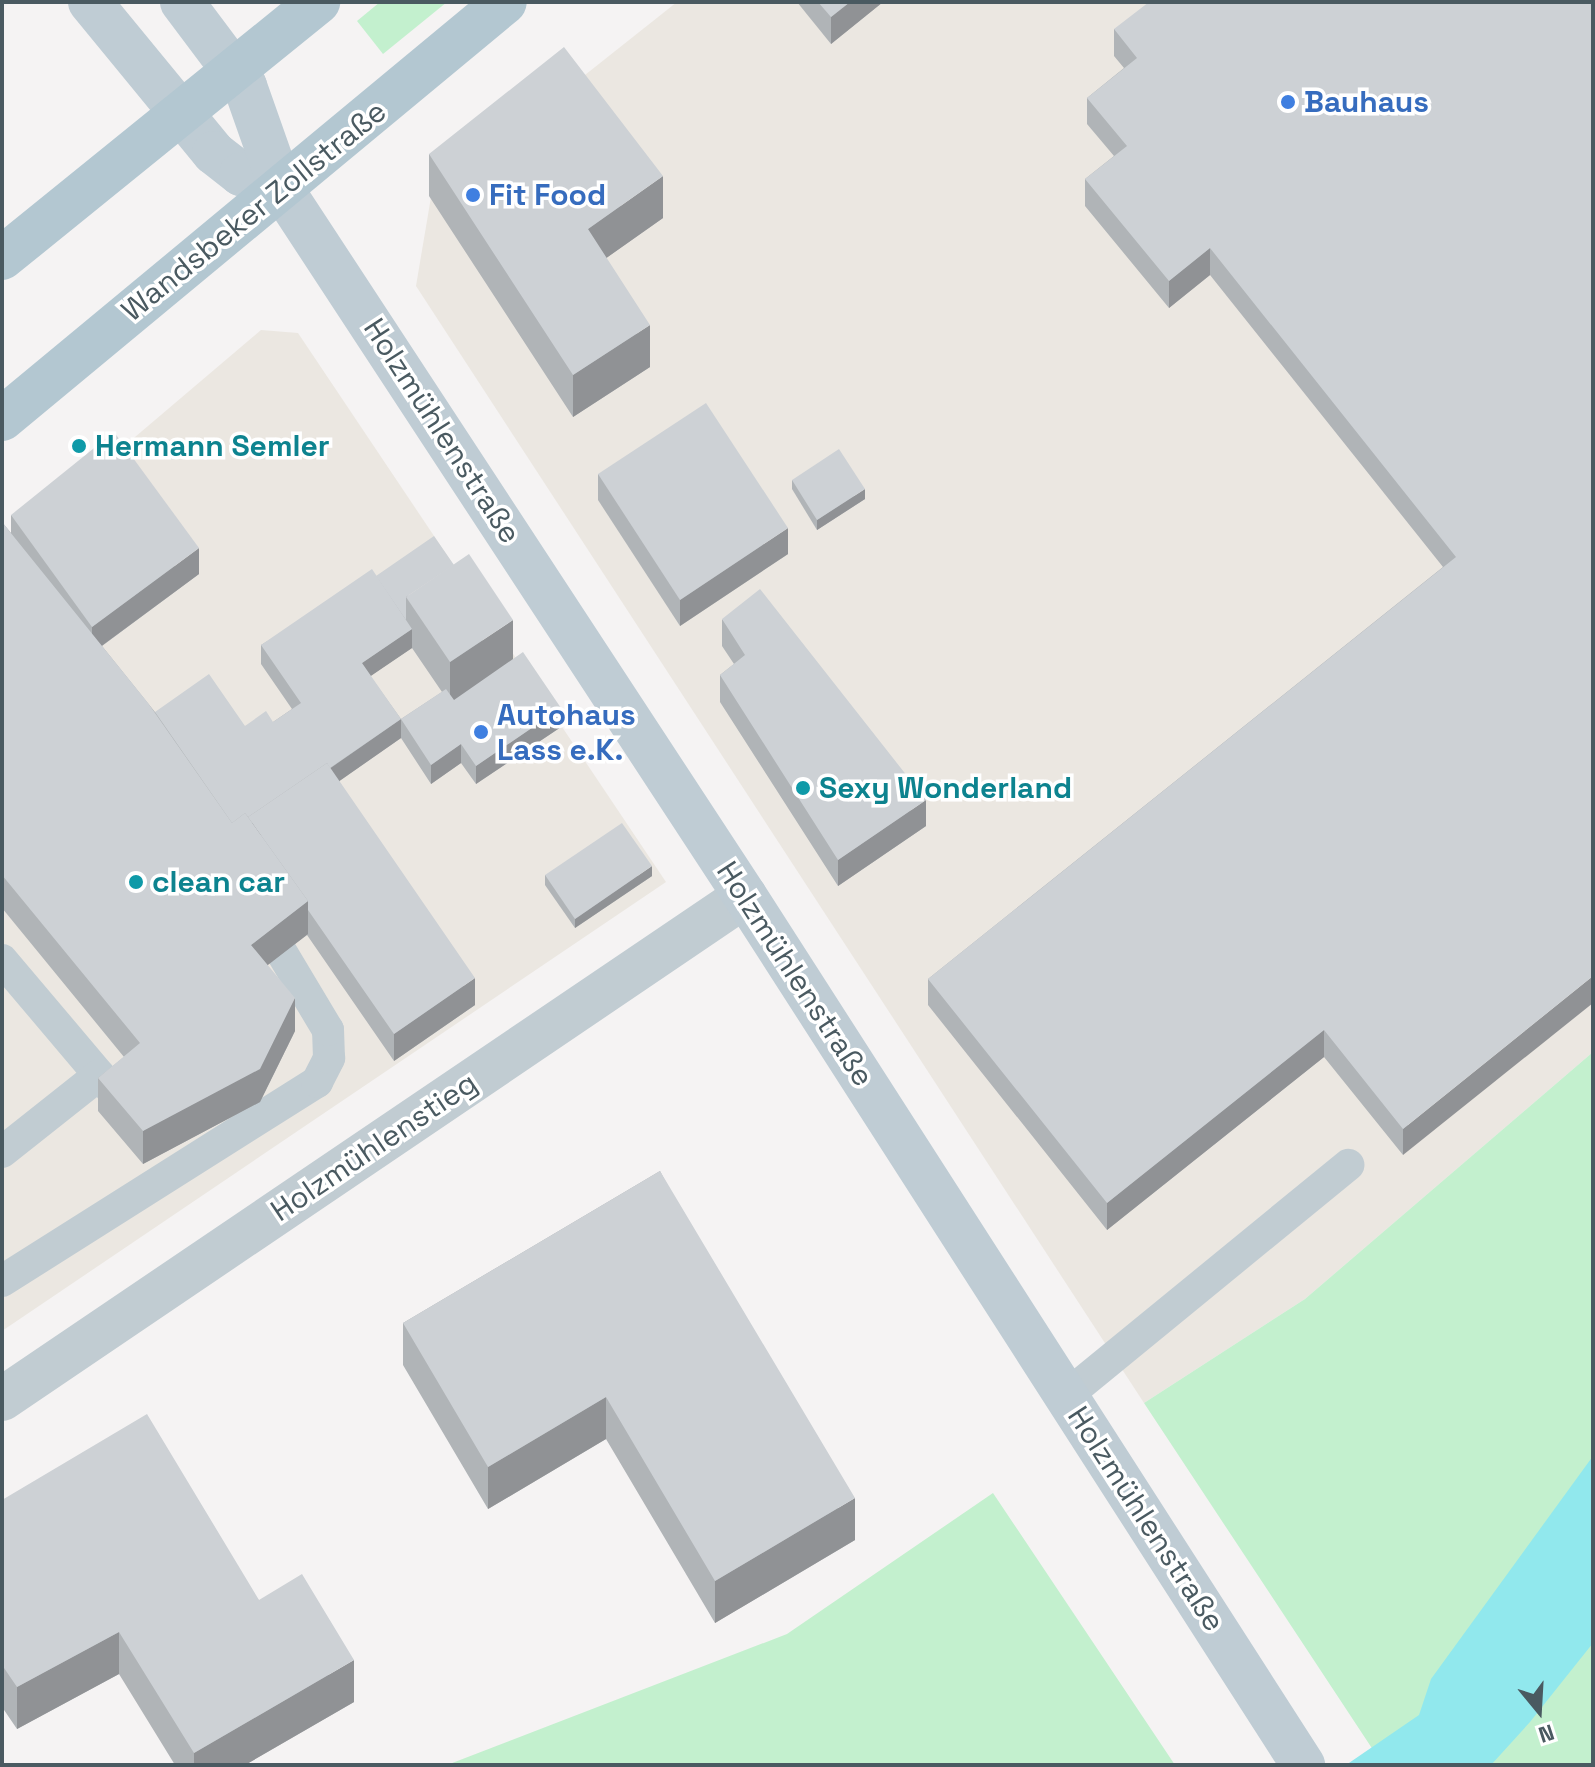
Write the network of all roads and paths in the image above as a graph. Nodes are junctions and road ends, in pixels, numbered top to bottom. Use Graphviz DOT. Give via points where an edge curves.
graph roads {
  1 [pos="90,2"];
  2 [pos="182,2"];
  3 [pos="318,2"];
  4 [pos="505,2"];
  5 [pos="235,68"];
  6 [pos="177,114"];
  7 [pos="281,188"];
  8 [pos="2,258"];
  9 [pos="2,419"];
  10 [pos="745,896"];
  11 [pos="282,953"];
  12 [pos="2,960"];
  13 [pos="2,1152"];
  14 [pos="1348,1165"];
  15 [pos="2,1281"];
  16 [pos="1066,1396"];
  17 [pos="2,1399"];
  18 [pos="1303,1765"];
  1 -- 6 [label="street"];
  2 -- 5 [label="street, Holzmühlenstraße"];
  3 -- 5 [label="main road"];
  4 -- 7 [label="main road, Wandsbeker Zollstraße"];
  5 -- 6 [label="main road"];
  5 -- 7 [label="street, Holzmühlenstraße" via="253,102"];
  6 -- 7 [label="street" via="229,167"];
  6 -- 8 [label="main road"];
  7 -- 9 [label="main road, Wandsbeker Zollstraße"];
  7 -- 10 [label="street, Holzmühlenstraße"];
  10 -- 16 [label="street, Holzmühlenstraße"];
  10 -- 17 [label="street, Holzmühlenstieg"];
  11 -- 15 [label="lane" via="328,1030 329,1058 317,1082"];
  12 -- 13 [label="lane" via="108,1086"];
  14 -- 16 [label="lane"];
  16 -- 18 [label="street, Holzmühlenstraße"];
}
